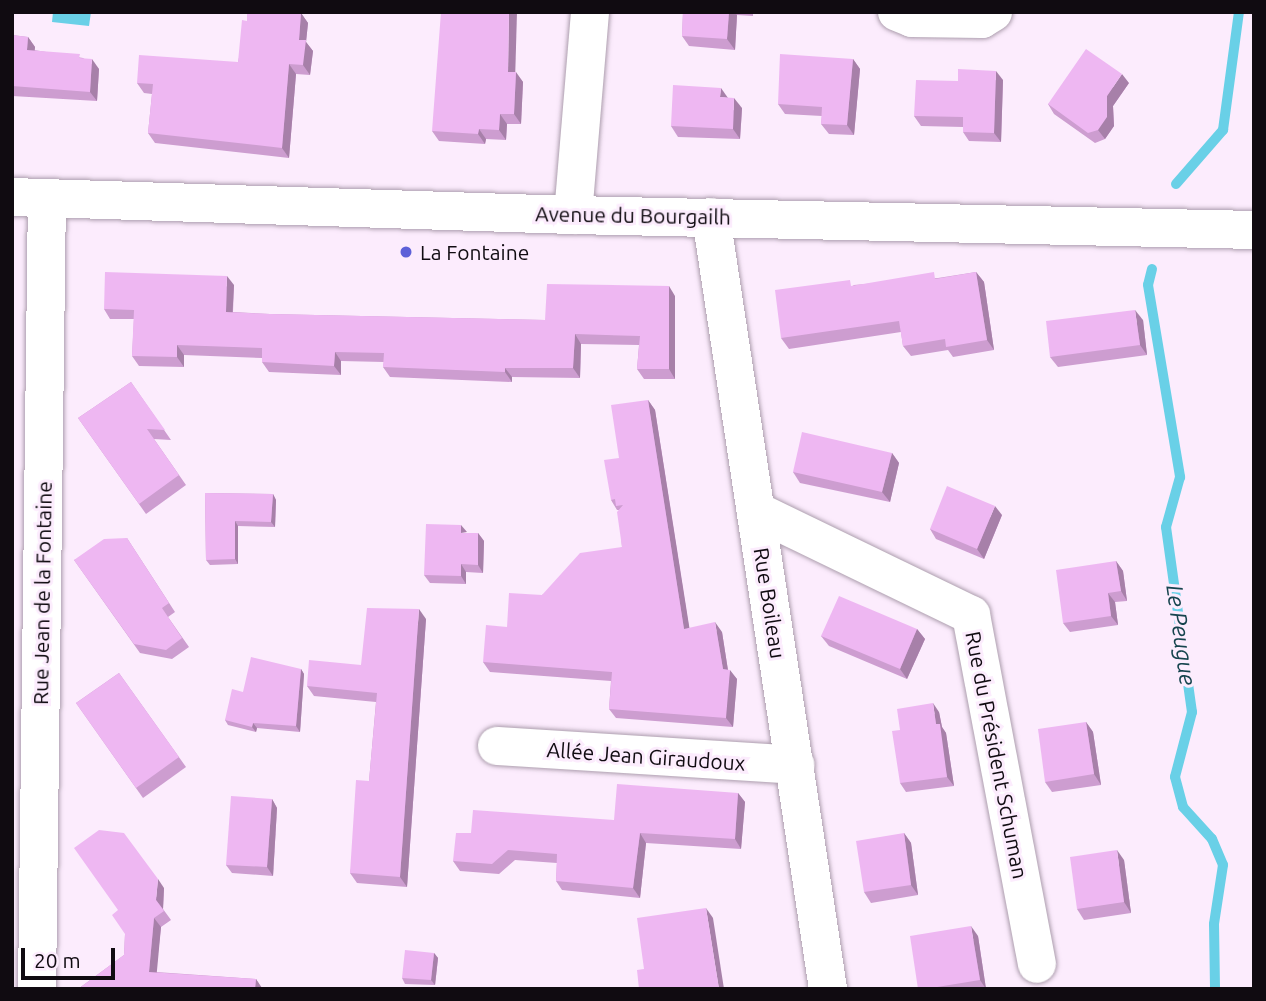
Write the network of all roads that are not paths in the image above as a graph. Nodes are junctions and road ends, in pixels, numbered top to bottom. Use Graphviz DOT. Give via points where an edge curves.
graph roads {
  1 [pos="590,12"];
  2 [pos="897,12"];
  3 [pos="993,12"];
  4 [pos="30,197"];
  5 [pos="573,215"];
  6 [pos="711,217"];
  7 [pos="1254,230"];
  8 [pos="756,511"];
  9 [pos="497,746"];
  10 [pos="795,765"];
  11 [pos="1037,964"];
  12 [pos="37,989"];
  13 [pos="828,989"];
  1 -- 5 [label="street"];
  2 -- 3 [label="street" via="912,18 982,19"];
  4 -- 5 [label="street, Avenue du Bourgailh"];
  4 -- 12 [label="street, Rue Jean de la Fontaine"];
  5 -- 6 [label="street, Avenue du Bourgailh"];
  6 -- 7 [label="street, Avenue du Bourgailh"];
  6 -- 8 [label="street, Rue Boileau"];
  8 -- 10 [label="street, Rue Boileau"];
  8 -- 11 [label="street, Rue du Président Schuman" via="971,615"];
  9 -- 10 [label="street, Allée Jean Giraudoux"];
  10 -- 13 [label="street, Rue Boileau"];
}
